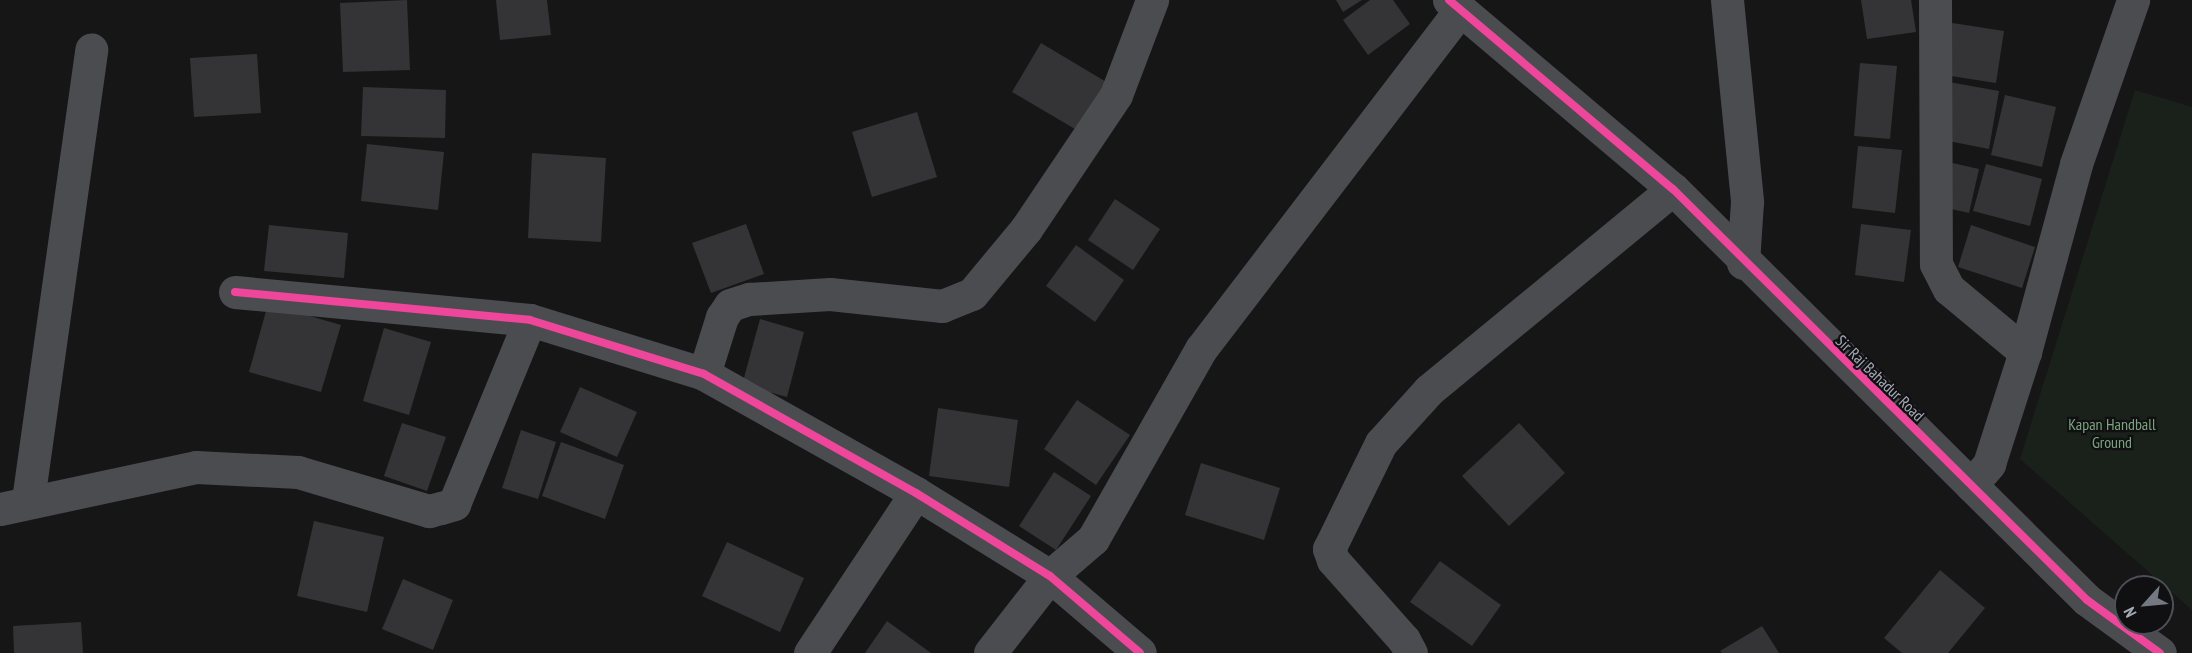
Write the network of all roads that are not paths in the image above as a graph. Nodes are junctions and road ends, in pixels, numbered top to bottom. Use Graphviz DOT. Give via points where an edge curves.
graph roads {
  1 [pos="1152,0"];
  2 [pos="1726,0"];
  3 [pos="1935,0"];
  4 [pos="2133,0"];
  5 [pos="1454,5"];
  6 [pos="91,49"];
  7 [pos="1673,189"];
  8 [pos="1743,263"];
  9 [pos="235,292"];
  10 [pos="530,320"];
  11 [pos="2025,352"];
  12 [pos="704,374"];
  13 [pos="1971,485"];
  14 [pos="916,493"];
  15 [pos="14,505"];
  16 [pos="1050,576"];
  17 [pos="810,653"];
  18 [pos="990,653"];
  19 [pos="1140,653"];
  20 [pos="1410,653"];
  21 [pos="2160,653"];
  1 -- 12 [label="street" via="1116,95 1026,229 972,294 942,306 830,294 749,299 730,306 722,317"];
  2 -- 8 [label="street" via="1747,202"];
  3 -- 11 [label="street" via="1936,264 1949,289"];
  4 -- 11 [label="street" via="2076,164"];
  5 -- 7 [label="street, Sir Raj Bahadur Road"];
  5 -- 16 [label="street" via="1201,349 1093,538"];
  6 -- 15 [label="street"];
  7 -- 8 [label="street, Sir Raj Bahadur Road"];
  7 -- 20 [label="street" via="1429,390 1381,443 1329,549 1333,560 1404,640"];
  8 -- 13 [label="street, Sir Raj Bahadur Road"];
  9 -- 10 [label="street"];
  10 -- 12 [label="street"];
  10 -- 15 [label="street" via="454,504 429,511 298,472 196,467"];
  11 -- 13 [label="street" via="1989,464"];
  12 -- 14 [label="street"];
  13 -- 21 [label="street, Sir Raj Bahadur Road" via="2087,600"];
  14 -- 16 [label="street"];
  14 -- 17 [label="street"];
  16 -- 18 [label="street"];
  16 -- 19 [label="street"];
}
